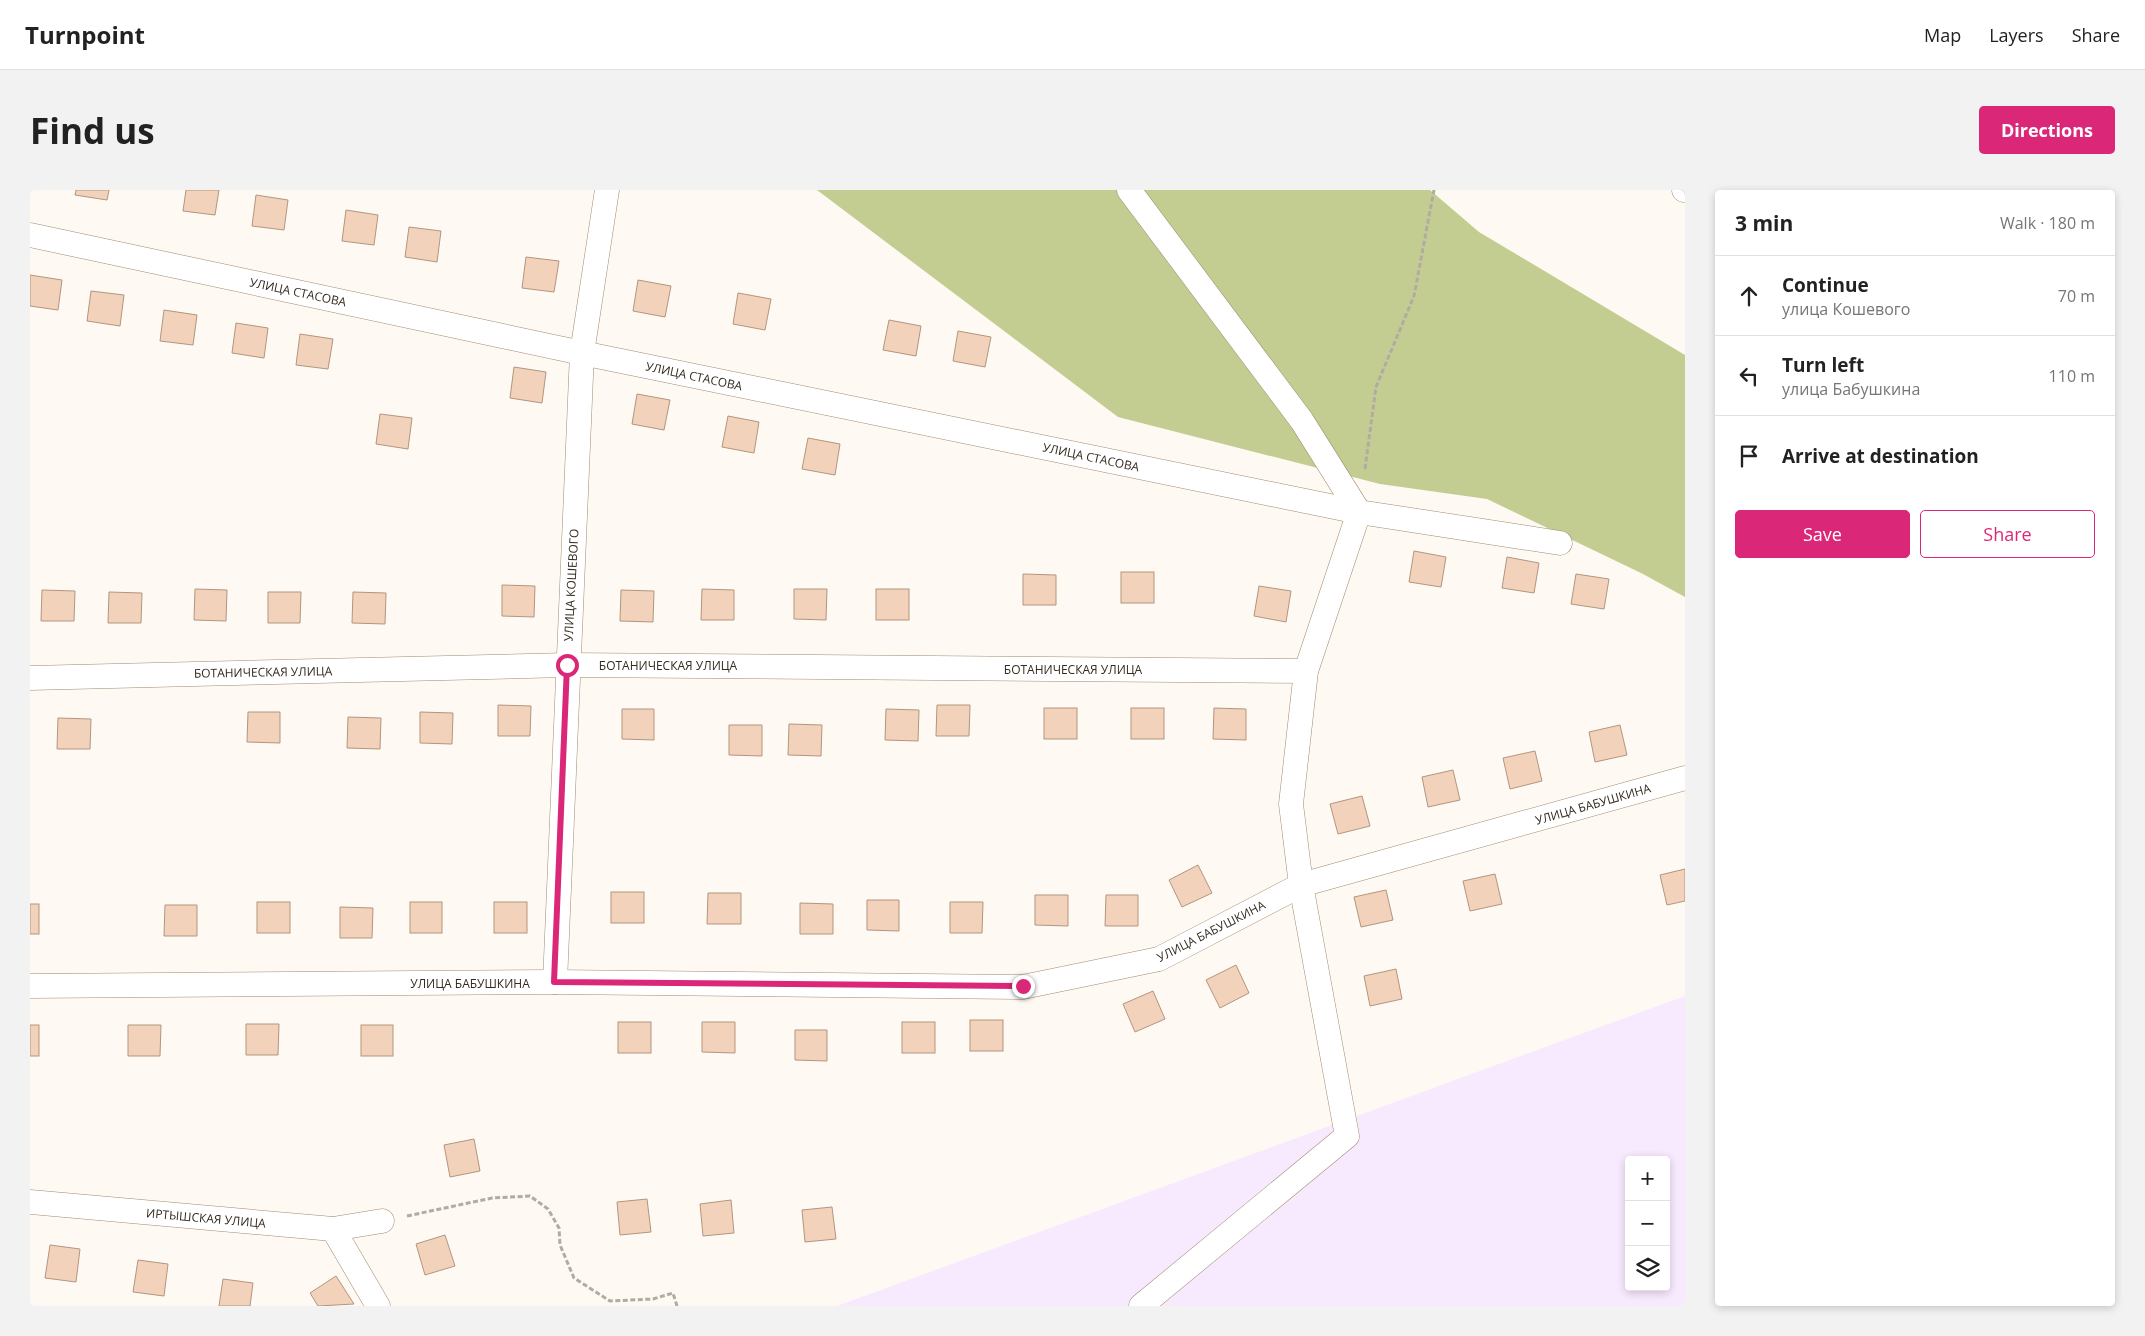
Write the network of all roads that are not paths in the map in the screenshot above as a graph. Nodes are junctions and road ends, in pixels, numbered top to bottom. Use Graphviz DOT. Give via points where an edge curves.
graph roads {
  1 [pos="607,190"];
  2 [pos="1129,190"];
  3 [pos="30,235"];
  4 [pos="582,353"];
  5 [pos="1359,512"];
  6 [pos="1560,543"];
  7 [pos="567,665"];
  8 [pos="1306,671"];
  9 [pos="30,678"];
  10 [pos="1685,778"];
  11 [pos="1301,885"];
  12 [pos="554,982"];
  13 [pos="30,986"];
  14 [pos="30,1202"];
  15 [pos="382,1221"];
  16 [pos="333,1229"];
  17 [pos="378,1306"];
  18 [pos="1141,1306"];
  1 -- 4 [label="street, УЛИЦА КОШЕВОГО"];
  2 -- 5 [label="street" via="1302,421"];
  3 -- 4 [label="street, УЛИЦА СТАСОВА"];
  4 -- 5 [label="street, УЛИЦА СТАСОВА"];
  4 -- 7 [label="street, УЛИЦА КОШЕВОГО"];
  5 -- 6 [label="street, УЛИЦА СТАСОВА"];
  5 -- 8 [label="street"];
  7 -- 8 [label="street, БОТАНИЧЕСКАЯ УЛИЦА"];
  7 -- 9 [label="street, БОТАНИЧЕСКАЯ УЛИЦА"];
  7 -- 12 [label="street, УЛИЦА КОШЕВОГО"];
  8 -- 11 [label="street" via="1291,804"];
  10 -- 11 [label="street, УЛИЦА БАБУШКИНА"];
  11 -- 12 [label="street, УЛИЦА БАБУШКИНА" via="1159,959 1023,986"];
  11 -- 18 [label="street" via="1346,1136"];
  12 -- 13 [label="street, УЛИЦА БАБУШКИНА"];
  14 -- 16 [label="street, ИРТЫШСКАЯ УЛИЦА"];
  15 -- 16 [label="street, ИРТЫШСКАЯ УЛИЦА"];
  16 -- 17 [label="street"];
}
